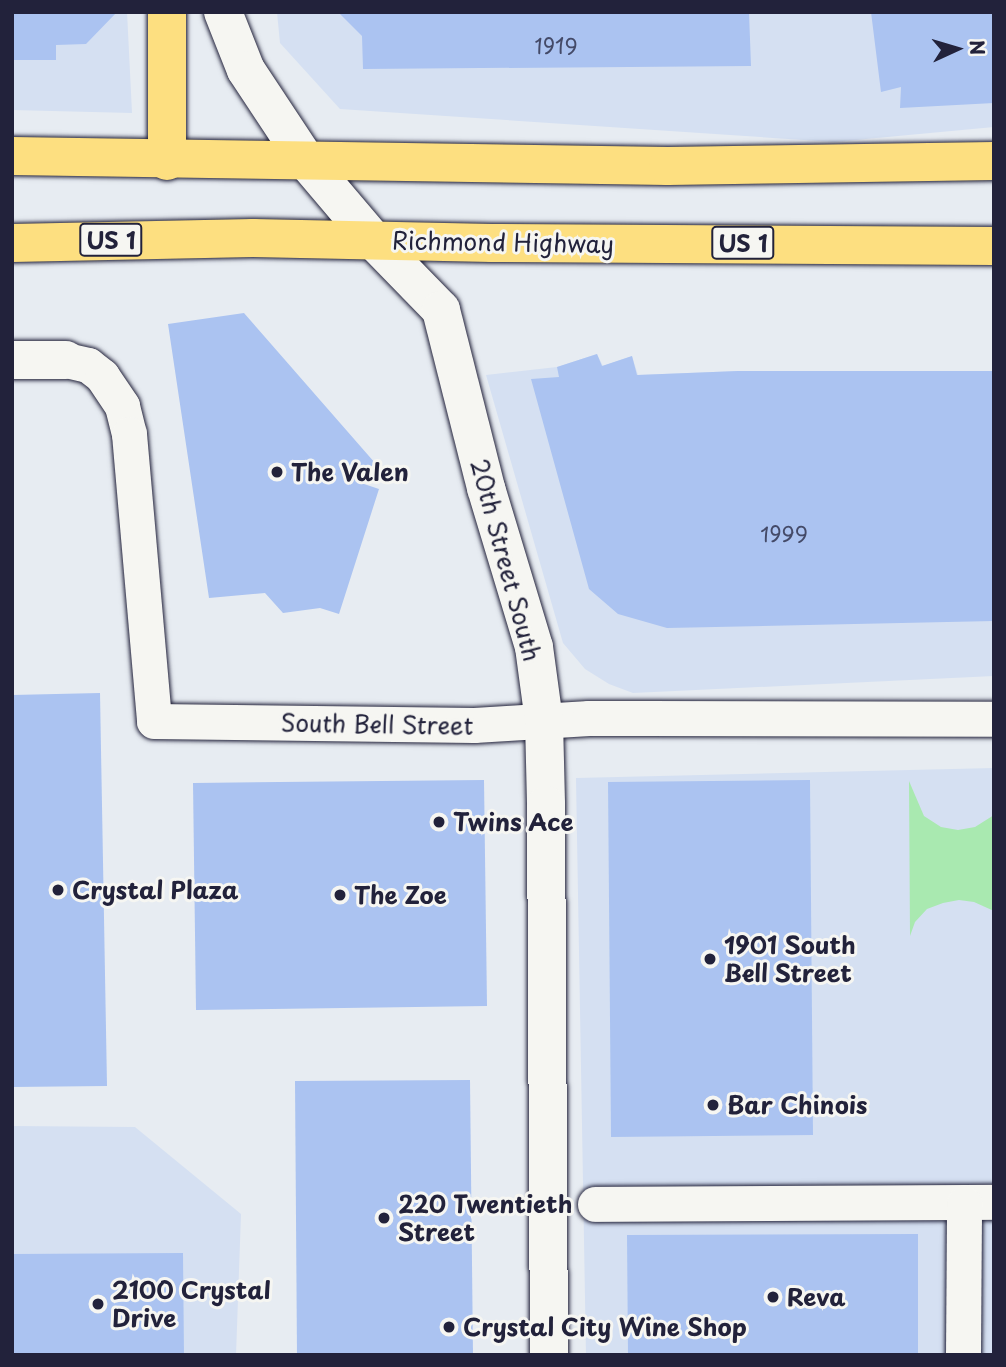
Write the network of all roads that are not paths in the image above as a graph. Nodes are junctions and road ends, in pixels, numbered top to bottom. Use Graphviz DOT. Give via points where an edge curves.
graph roads {
  1 [pos="167,12"];
  2 [pos="223,12"];
  3 [pos="12,156"];
  4 [pos="167,161"];
  5 [pos="994,161"];
  6 [pos="307,162"];
  7 [pos="374,241"];
  8 [pos="12,243"];
  9 [pos="994,246"];
  10 [pos="12,360"];
  11 [pos="66,360"];
  12 [pos="994,719"];
  13 [pos="544,721"];
  14 [pos="979,1202"];
  15 [pos="595,1203"];
  16 [pos="549,1355"];
  17 [pos="963,1355"];
  1 -- 4 [label="highway"];
  2 -- 6 [label="street, 20th Street South" via="246,70"];
  3 -- 4 [label="highway"];
  4 -- 6 [label="highway"];
  5 -- 6 [label="highway" via="668,166"];
  6 -- 7 [label="street, 20th Street South"];
  7 -- 8 [label="highway, Richmond Highway / US 1" via="192,238"];
  7 -- 9 [label="highway, Richmond Highway / US 1"];
  7 -- 13 [label="street, 20th Street South" via="441,310 486,488 534,647"];
  10 -- 11 [label="street"];
  11 -- 13 [label="street, South Bell Street" via="88,365 102,376 121,406 129,433 154,721 474,725"];
  12 -- 13 [label="street, South Bell Street"];
  13 -- 16 [label="street, 20th Street South"];
  14 -- 15 [label="street"];
  14 -- 17 [label="street"];
}
